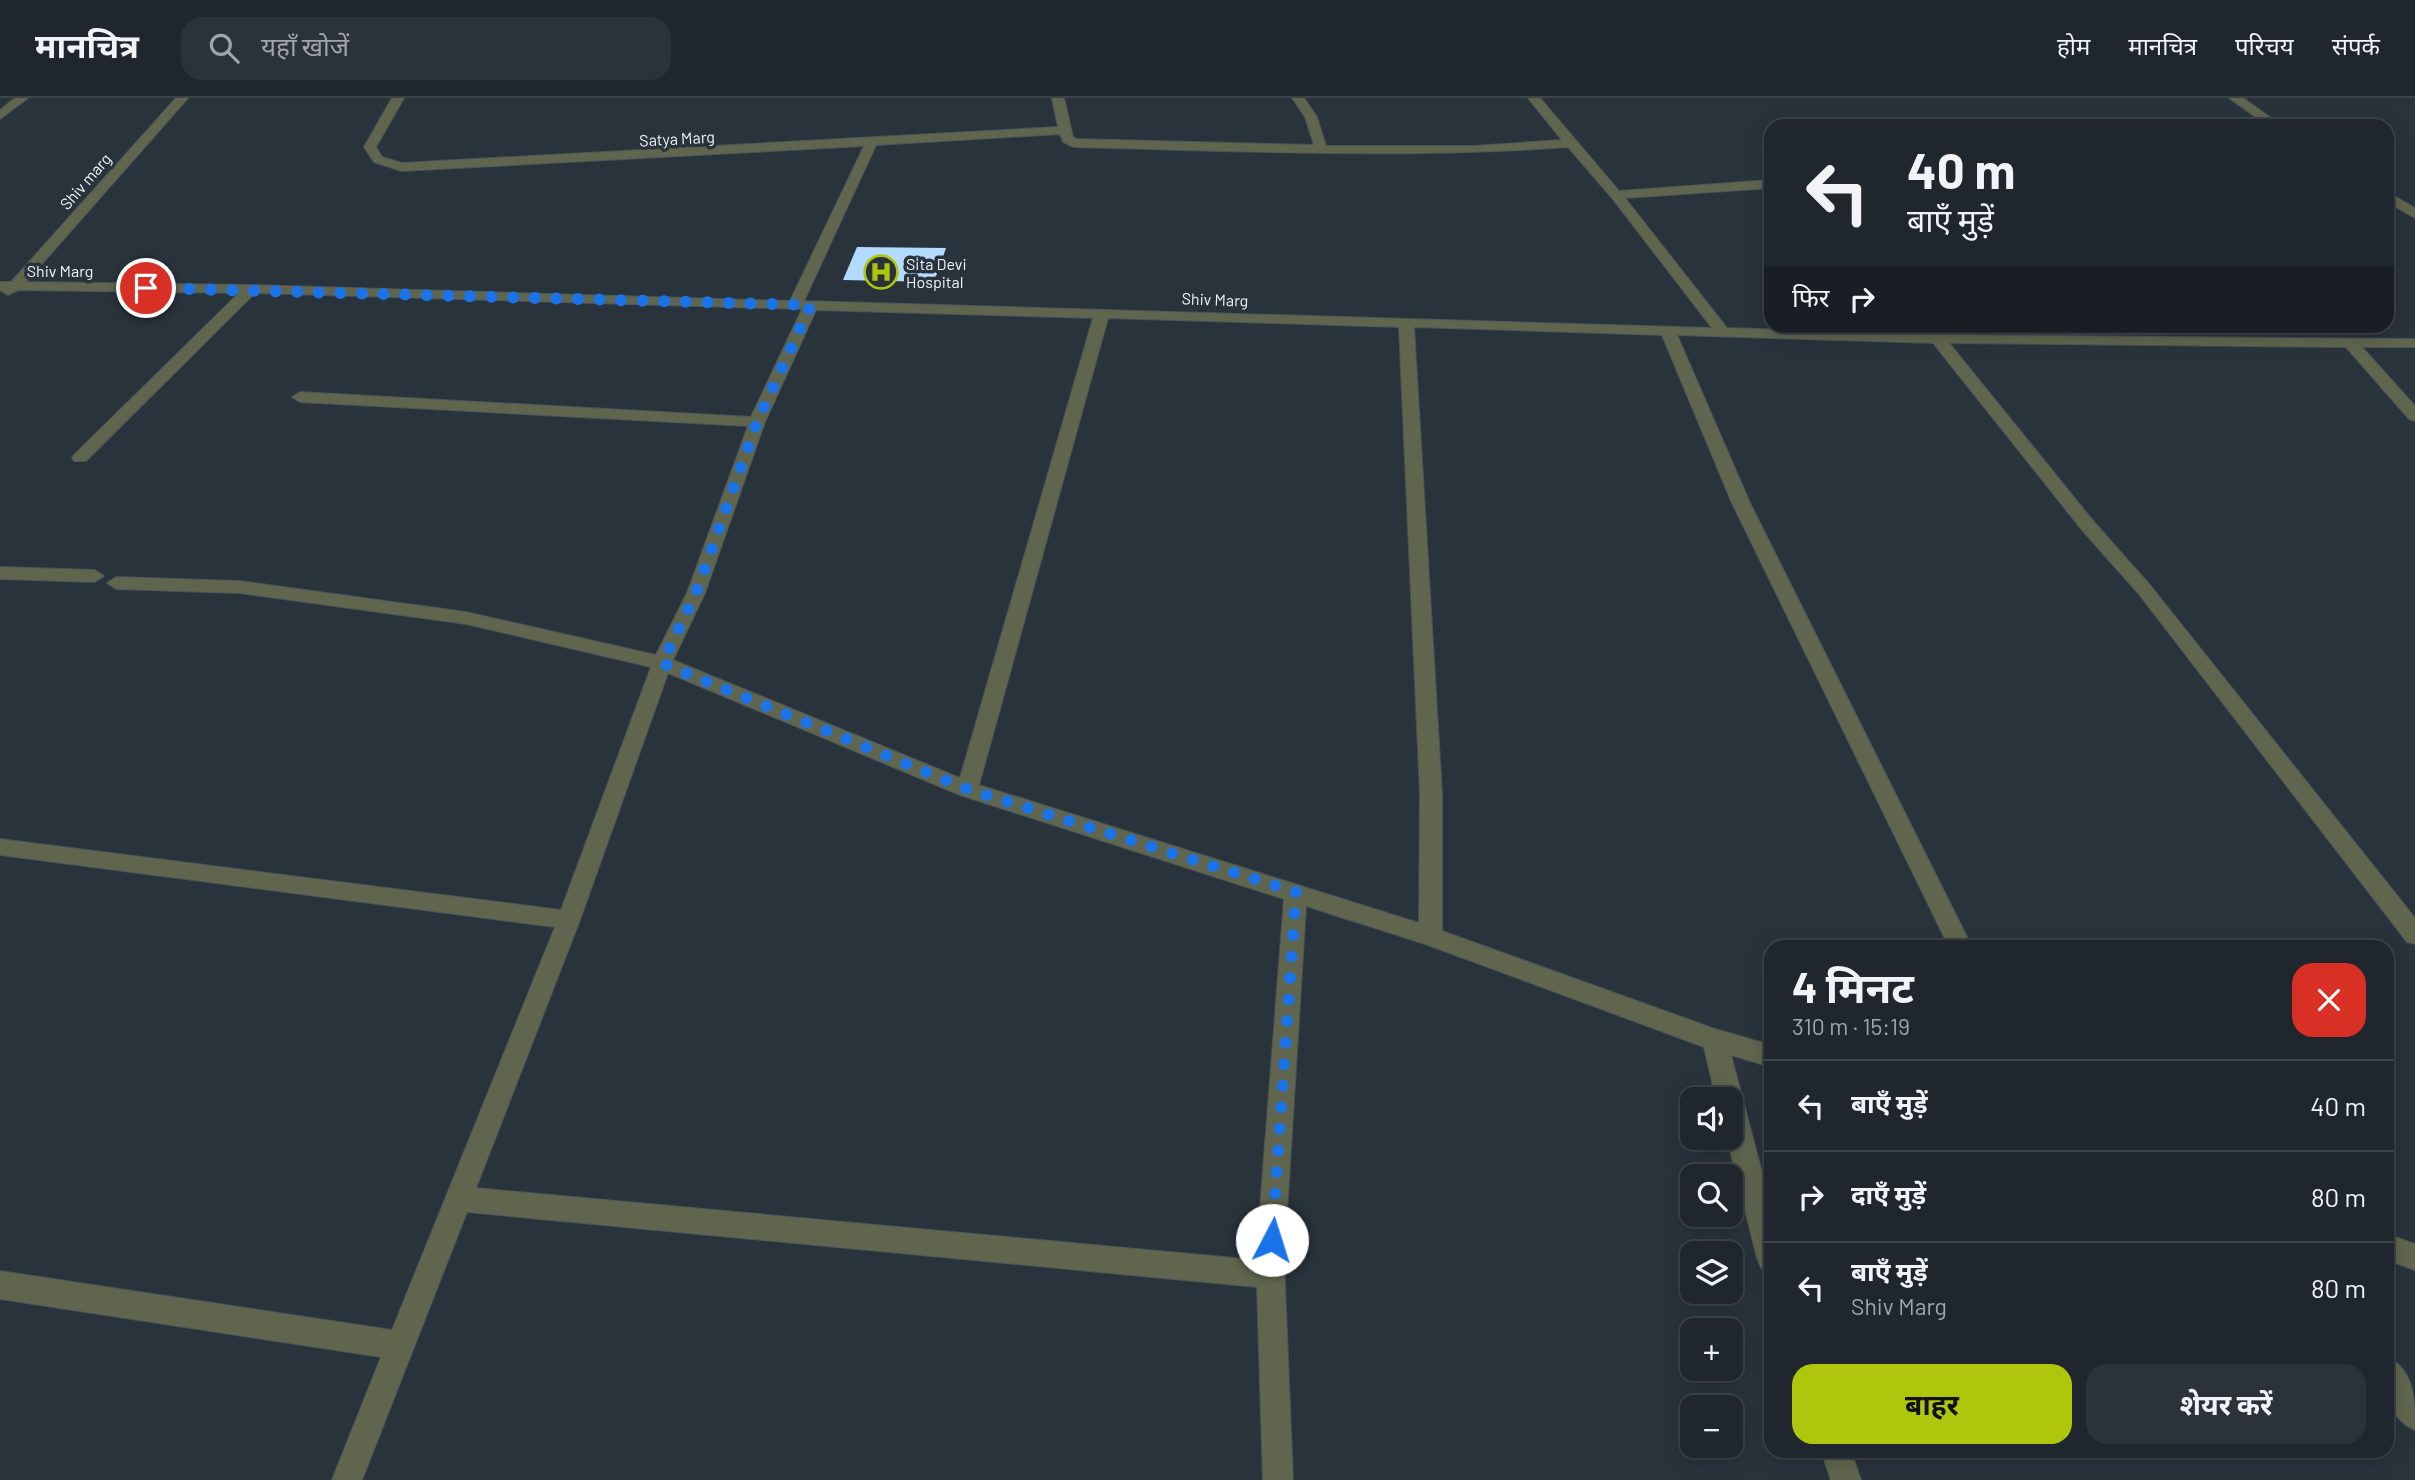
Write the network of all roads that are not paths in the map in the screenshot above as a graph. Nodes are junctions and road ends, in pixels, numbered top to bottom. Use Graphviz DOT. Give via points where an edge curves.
graph roads {
  1 [pos="22,98"];
  2 [pos="181,98"];
  3 [pos="398,98"];
  4 [pos="1058,98"];
  5 [pos="1298,98"];
  6 [pos="1535,98"];
  7 [pos="2235,98"];
  8 [pos="0,116"];
  9 [pos="2266,119"];
  10 [pos="1065,131"];
  11 [pos="872,142"];
  12 [pos="1571,143"];
  13 [pos="1321,150"];
  14 [pos="1764,184"];
  15 [pos="1616,195"];
  16 [pos="2394,200"];
  17 [pos="2415,214"];
  18 [pos="7,287"];
  19 [pos="251,289"];
  20 [pos="0,295"];
  21 [pos="803,305"];
  22 [pos="1102,313"];
  23 [pos="1406,322"];
  24 [pos="1667,330"];
  25 [pos="1723,332"];
  26 [pos="1937,338"];
  27 [pos="2350,342"];
  28 [pos="2415,343"];
  29 [pos="300,397"];
  30 [pos="2415,416"];
  31 [pos="757,422"];
  32 [pos="80,458"];
  33 [pos="0,573"];
  34 [pos="96,576"];
  35 [pos="116,583"];
  36 [pos="662,663"];
  37 [pos="967,789"];
  38 [pos="0,847"];
  39 [pos="1296,892"];
  40 [pos="569,920"];
  41 [pos="2415,934"];
  42 [pos="1430,936"];
  43 [pos="1958,940"];
  44 [pos="1715,1040"];
  45 [pos="1764,1054"];
  46 [pos="1726,1087"];
  47 [pos="1743,1150"];
  48 [pos="458,1199"];
  49 [pos="1764,1231"];
  50 [pos="2394,1250"];
  51 [pos="2415,1257"];
  52 [pos="1270,1275"];
  53 [pos="0,1285"];
  54 [pos="400,1346"];
  55 [pos="2394,1383"];
  56 [pos="2415,1415"];
  57 [pos="1838,1458"];
  58 [pos="347,1480"];
  59 [pos="1278,1480"];
  60 [pos="1846,1480"];
  1 -- 8 [label="street"];
  2 -- 18 [label="street, Shiv marg"];
  3 -- 11 [label="street, Satya Marg" via="370,147 371,155 381,163 402,167"];
  4 -- 10 [label="street"];
  5 -- 13 [label="street" via="1311,117"];
  6 -- 12 [label="street"];
  7 -- 9 [label="street"];
  10 -- 11 [label="street"];
  10 -- 13 [label="street" via="1067,139 1083,144"];
  11 -- 21 [label="street"];
  12 -- 13 [label="street" via="1474,150"];
  12 -- 15 [label="street"];
  14 -- 15 [label="street"];
  15 -- 25 [label="street"];
  16 -- 17 [label="street"];
  18 -- 19 [label="street, Shiv Marg"];
  18 -- 20 [label="street"];
  19 -- 21 [label="street, Shiv Marg"];
  19 -- 32 [label="street"];
  21 -- 22 [label="street, Shiv Marg"];
  21 -- 31 [label="street"];
  22 -- 23 [label="street, Shiv Marg"];
  22 -- 37 [label="street"];
  23 -- 24 [label="street, Shiv Marg"];
  23 -- 42 [label="street" via="1431,794"];
  24 -- 25 [label="street, Shiv Marg"];
  24 -- 43 [label="street" via="1741,503"];
  25 -- 26 [label="street, Shiv Marg"];
  26 -- 27 [label="street, Shiv Marg"];
  26 -- 41 [label="street" via="2144,589"];
  27 -- 28 [label="street, Shiv Marg"];
  27 -- 30 [label="street"];
  29 -- 31 [label="street"];
  31 -- 36 [label="street" via="696,593"];
  33 -- 34 [label="street"];
  35 -- 36 [label="street" via="239,587 466,618"];
  36 -- 37 [label="street"];
  36 -- 40 [label="street"];
  37 -- 39 [label="street"];
  38 -- 40 [label="street"];
  39 -- 42 [label="street"];
  39 -- 52 [label="street"];
  40 -- 48 [label="street"];
  42 -- 44 [label="street"];
  44 -- 45 [label="street"];
  44 -- 46 [label="street"];
  47 -- 49 [label="street"];
  48 -- 52 [label="street"];
  48 -- 54 [label="street"];
  50 -- 51 [label="street"];
  52 -- 59 [label="street"];
  53 -- 54 [label="street"];
  54 -- 58 [label="street"];
  55 -- 56 [label="street"];
  57 -- 60 [label="street"];
}
